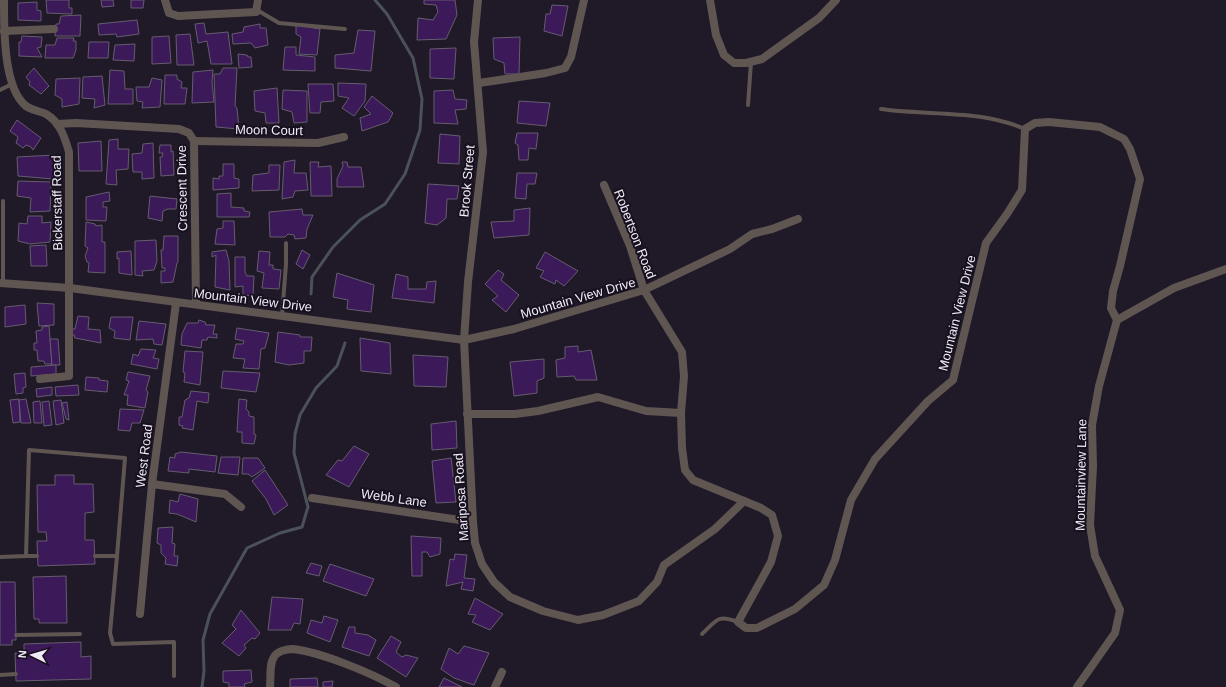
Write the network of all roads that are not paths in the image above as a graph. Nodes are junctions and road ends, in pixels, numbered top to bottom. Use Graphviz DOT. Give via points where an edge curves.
graph roads {
  1 [pos="4,0"];
  2 [pos="165,0"];
  3 [pos="258,0"];
  4 [pos="478,0"];
  5 [pos="584,0"];
  6 [pos="710,0"];
  7 [pos="836,0"];
  8 [pos="257,10"];
  9 [pos="54,29"];
  10 [pos="345,29"];
  11 [pos="4,32"];
  12 [pos="3,40"];
  13 [pos="751,62"];
  14 [pos="479,83"];
  15 [pos="13,84"];
  16 [pos="0,90"];
  17 [pos="748,105"];
  18 [pos="881,109"];
  19 [pos="57,124"];
  20 [pos="1025,130"];
  21 [pos="344,137"];
  22 [pos="194,141"];
  23 [pos="604,186"];
  24 [pos="3,201"];
  25 [pos="798,219"];
  26 [pos="286,243"];
  27 [pos="1226,269"];
  28 [pos="2,283"];
  29 [pos="70,288"];
  30 [pos="644,290"];
  31 [pos="176,303"];
  32 [pos="196,304"];
  33 [pos="282,316"];
  34 [pos="1117,320"];
  35 [pos="464,340"];
  36 [pos="40,379"];
  37 [pos="681,413"];
  38 [pos="467,414"];
  39 [pos="152,484"];
  40 [pos="312,498"];
  41 [pos="744,501"];
  42 [pos="241,507"];
  43 [pos="473,522"];
  44 [pos="26,556"];
  45 [pos="38,556"];
  46 [pos="95,556"];
  47 [pos="117,556"];
  48 [pos="0,557"];
  49 [pos="140,614"];
  50 [pos="738,622"];
  51 [pos="80,634"];
  52 [pos="702,634"];
  53 [pos="16,635"];
  54 [pos="502,672"];
  55 [pos="16,674"];
  56 [pos="0,675"];
  57 [pos="174,676"];
  58 [pos="270,687"];
  59 [pos="396,687"];
  60 [pos="495,687"];
  61 [pos="1077,687"];
  1 -- 11 [label="street, Bickerstaff Road"];
  2 -- 8 [label="street" via="169,13 178,16"];
  3 -- 8 [label="street"];
  4 -- 14 [label="street, Brook Street" via="474,42"];
  5 -- 14 [label="street" via="571,57 565,68"];
  6 -- 13 [label="street" via="716,35 724,55 734,63"];
  7 -- 13 [label="street" via="819,18 762,59"];
  8 -- 10 [label="lane" via="279,23"];
  9 -- 11 [label="street"];
  11 -- 12 [label="street, Bickerstaff Road"];
  12 -- 15 [label="street, Bickerstaff Road"];
  13 -- 17 [label="lane"];
  14 -- 35 [label="street, Brook Street" via="483,152"];
  15 -- 16 [label="lane"];
  15 -- 19 [label="street, Bickerstaff Road" via="15,93 26,106 47,114"];
  18 -- 20 [label="lane" via="989,117"];
  19 -- 22 [label="street, Crescent Drive" via="179,129 189,133"];
  19 -- 29 [label="street, Bickerstaff Road" via="69,152"];
  20 -- 34 [label="street" via="1035,123 1049,122 1100,127 1124,139 1130,149 1140,178 1113,291 1111,308"];
  20 -- 50 [label="street, Mountain View Drive" via="1022,190 986,243 954,380 928,401 874,459 851,500 836,560 824,585 795,609 757,628 746,628"];
  21 -- 22 [label="street, Moon Court" via="318,143"];
  22 -- 32 [label="street, Crescent Drive"];
  23 -- 30 [label="street, Robertson Road" via="630,246"];
  24 -- 28 [label="lane"];
  25 -- 30 [label="street" via="752,234 730,249"];
  26 -- 33 [label="lane"];
  27 -- 34 [label="street" via="1174,288"];
  28 -- 29 [label="street, Mountain View Drive"];
  29 -- 31 [label="street, Mountain View Drive"];
  29 -- 36 [label="street, Bickerstaff Road" via="68,376"];
  30 -- 35 [label="street, Mountain View Drive" via="514,329"];
  30 -- 37 [label="street, Mountain View Drive" via="682,352 684,376"];
  31 -- 32 [label="street, Mountain View Drive"];
  31 -- 39 [label="street, West Road"];
  32 -- 33 [label="street, Mountain View Drive"];
  33 -- 35 [label="street, Mountain View Drive"];
  34 -- 61 [label="street, Mountainview Lane" via="1099,386 1092,425 1094,466 1090,525 1095,556 1120,610 1115,633"];
  35 -- 38 [label="street, Mariposa Road"];
  37 -- 38 [label="street" via="646,411 598,396 538,412"];
  37 -- 41 [label="street, Mountain View Drive" via="685,470 693,480"];
  38 -- 43 [label="street, Mariposa Road"];
  39 -- 42 [label="street" via="225,494"];
  39 -- 49 [label="street, West Road"];
  40 -- 43 [label="street, Webb Lane"];
  41 -- 43 [label="street, Mariposa Road" via="715,529 664,565 658,582 640,601 603,615 578,620 543,611 510,597 494,582 482,564 475,543"];
  41 -- 50 [label="street, Mountain View Drive" via="772,516 778,536 771,562"];
  44 -- 45 [label="lane"];
  44 -- 47 [label="lane" via="29,450 125,458"];
  44 -- 48 [label="lane"];
  46 -- 47 [label="lane"];
  47 -- 57 [label="lane" via="110,633 113,644 174,642"];
  50 -- 52 [label="lane" via="724,617 718,618"];
  51 -- 53 [label="lane"];
  54 -- 60 [label="street"];
  55 -- 56 [label="lane"];
  58 -- 59 [label="street" via="274,657 282,650 292,649 346,665 381,678"];
}
